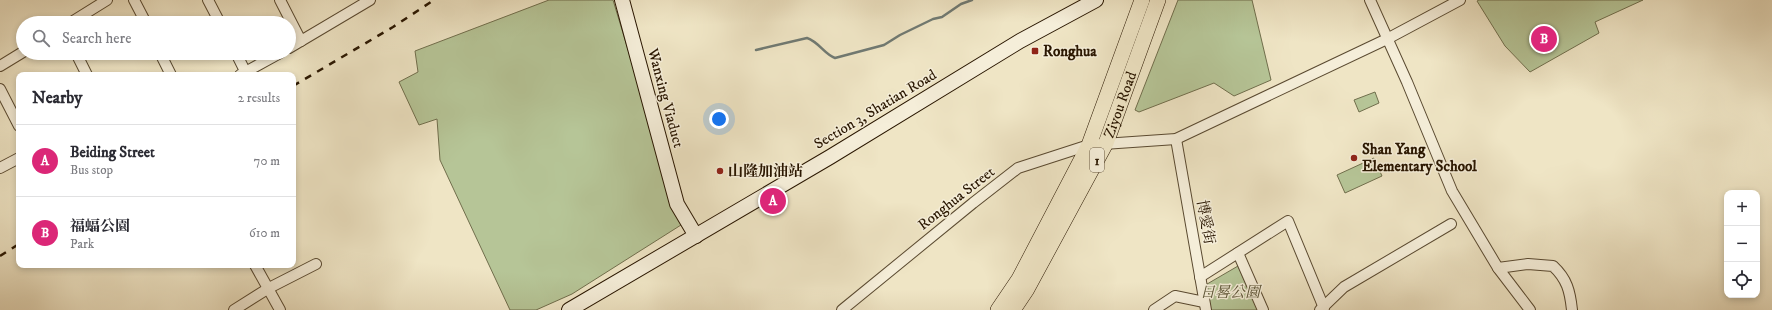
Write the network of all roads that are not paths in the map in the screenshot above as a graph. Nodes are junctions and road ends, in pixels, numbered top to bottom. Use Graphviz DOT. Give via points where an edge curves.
graph roads {
  1 [pos="107,0"];
  2 [pos="134,0"];
  3 [pos="208,0"];
  4 [pos="280,0"];
  5 [pos="622,0"];
  6 [pos="631,0"];
  7 [pos="1096,0"];
  8 [pos="1142,0"];
  9 [pos="1158,0"];
  10 [pos="1370,0"];
  11 [pos="1460,0"];
  12 [pos="365,1"];
  13 [pos="81,16"];
  14 [pos="142,16"];
  15 [pos="216,16"];
  16 [pos="288,16"];
  17 [pos="296,31"];
  18 [pos="1387,39"];
  19 [pos="301,41"];
  20 [pos="296,44"];
  21 [pos="16,56"];
  22 [pos="80,60"];
  23 [pos="164,60"];
  24 [pos="238,60"];
  25 [pos="268,60"];
  26 [pos="0,66"];
  27 [pos="86,72"];
  28 [pos="170,72"];
  29 [pos="242,72"];
  30 [pos="247,72"];
  31 [pos="0,89"];
  32 [pos="16,120"];
  33 [pos="1176,139"];
  34 [pos="1106,143"];
  35 [pos="1089,145"];
  36 [pos="16,160"];
  37 [pos="0,168"];
  38 [pos="680,203"];
  39 [pos="1451,224"];
  40 [pos="696,236"];
  41 [pos="1238,253"];
  42 [pos="316,264"];
  43 [pos="257,268"];
  44 [pos="1498,268"];
  45 [pos="1200,277"];
  46 [pos="269,288"];
  47 [pos="1012,303"];
  48 [pos="1205,306"];
  49 [pos="1322,309"];
  50 [pos="234,310"];
  51 [pos="280,310"];
  52 [pos="569,310"];
  53 [pos="842,310"];
  54 [pos="998,310"];
  55 [pos="1154,310"];
  56 [pos="1263,310"];
  57 [pos="1530,310"];
  58 [pos="1572,310"];
  1 -- 13 [label="street"];
  2 -- 14 [label="street"];
  3 -- 15 [label="street"];
  4 -- 16 [label="street"];
  5 -- 38 [label="street, Wanxing Viaduct"];
  6 -- 38 [label="street, Wanxing Viaduct"];
  7 -- 40 [label="street, Section 3, Shatian Road" via="1020,41"];
  8 -- 35 [label="main road, Ziyou Road / 1"];
  9 -- 34 [label="main road, Ziyou Road / 1"];
  10 -- 18 [label="street"];
  11 -- 18 [label="street"];
  12 -- 19 [label="street"];
  17 -- 19 [label="street"];
  18 -- 33 [label="street"];
  18 -- 44 [label="street" via="1452,190"];
  19 -- 20 [label="street"];
  21 -- 26 [label="street"];
  22 -- 27 [label="street"];
  23 -- 28 [label="street"];
  24 -- 29 [label="street"];
  25 -- 30 [label="street"];
  31 -- 32 [label="street"];
  33 -- 34 [label="street, Ronghua Street"];
  33 -- 45 [label="street, 博愛街"];
  34 -- 35 [label="street, Ronghua Street"];
  34 -- 47 [label="main road, Ziyou Road / 1" via="1028,289"];
  35 -- 47 [label="main road, Ziyou Road / 1" via="1019,279"];
  35 -- 53 [label="street, Ronghua Street" via="1018,168"];
  36 -- 37 [label="street"];
  38 -- 40 [label="street"];
  39 -- 49 [label="street" via="1344,287"];
  40 -- 52 [label="street, Section 3, Shatian Road"];
  41 -- 45 [label="street"];
  41 -- 49 [label="street" via="1288,220"];
  41 -- 56 [label="street"];
  42 -- 46 [label="street"];
  43 -- 46 [label="street"];
  44 -- 57 [label="street"];
  44 -- 58 [label="street" via="1528,264 1553,266 1566,280"];
  45 -- 48 [label="street, 博愛街"];
  46 -- 50 [label="street"];
  46 -- 51 [label="street"];
  47 -- 54 [label="main road, Ziyou Road / 1"];
  48 -- 55 [label="street" via="1175,296"];
}
